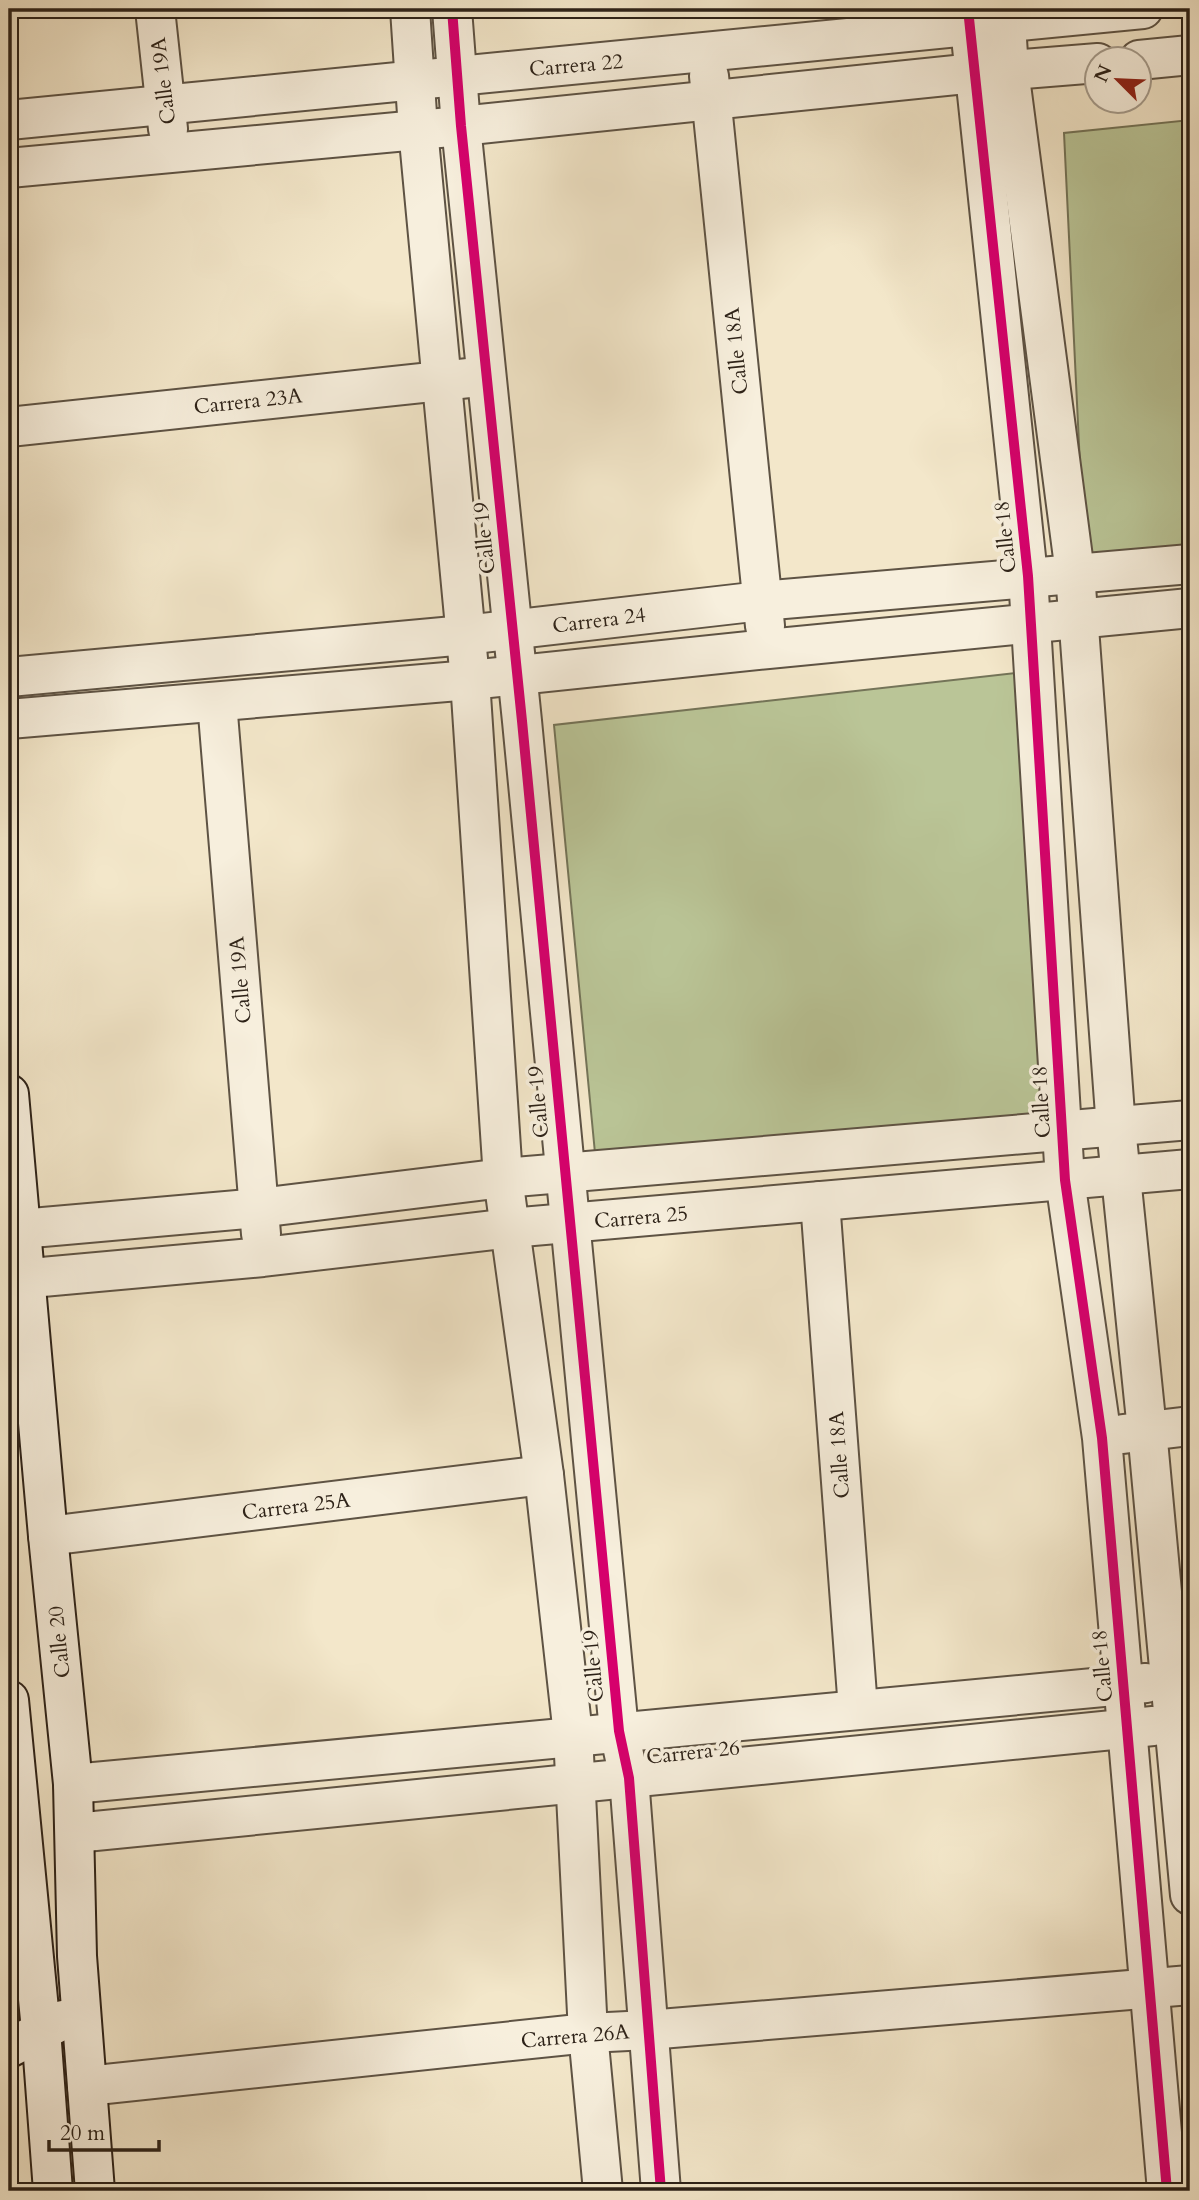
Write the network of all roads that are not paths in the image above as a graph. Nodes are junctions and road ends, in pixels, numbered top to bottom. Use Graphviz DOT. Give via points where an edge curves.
graph roads {
  1 [pos="155,9"];
  2 [pos="410,9"];
  3 [pos="452,9"];
  4 [pos="1143,9"];
  5 [pos="987,16"];
  6 [pos="707,53"];
  7 [pos="1190,55"];
  8 [pos="1154,59"];
  9 [pos="1084,64"];
  10 [pos="992,71"];
  11 [pos="458,75"];
  12 [pos="416,79"];
  13 [pos="711,100"];
  14 [pos="164,106"];
  15 [pos="9,120"];
  16 [pos="461,126"];
  17 [pos="418,129"];
  18 [pos="172,152"];
  19 [pos="9,168"];
  20 [pos="487,377"];
  21 [pos="443,379"];
  22 [pos="9,427"];
  23 [pos="1190,564"];
  24 [pos="1076,573"];
  25 [pos="1028,576"];
  26 [pos="761,601"];
  27 [pos="1190,608"];
  28 [pos="1077,618"];
  29 [pos="1031,623"];
  30 [pos="513,631"];
  31 [pos="465,635"];
  32 [pos="768,649"];
  33 [pos="518,675"];
  34 [pos="9,677"];
  35 [pos="470,680"];
  36 [pos="217,702"];
  37 [pos="9,719"];
  38 [pos="9,1094"];
  39 [pos="1190,1120"];
  40 [pos="1116,1128"];
  41 [pos="1063,1133"];
  42 [pos="1190,1169"];
  43 [pos="564,1174"];
  44 [pos="1121,1175"];
  45 [pos="503,1178"];
  46 [pos="1065,1180"];
  47 [pos="820,1201"];
  48 [pos="259,1208"];
  49 [pos="571,1223"];
  50 [pos="510,1228"];
  51 [pos="15,1229"];
  52 [pos="262,1257"];
  53 [pos="17,1279"];
  54 [pos="1190,1426"];
  55 [pos="1147,1430"];
  56 [pos="1102,1438"];
  57 [pos="544,1475"];
  58 [pos="48,1536"];
  59 [pos="1180,1679"];
  60 [pos="1123,1685"];
  61 [pos="9,1700"];
  62 [pos="858,1709"];
  63 [pos="1182,1723"];
  64 [pos="1126,1729"];
  65 [pos="619,1731"];
  66 [pos="573,1735"];
  67 [pos="629,1778"];
  68 [pos="73,1784"];
  69 [pos="576,1784"];
  70 [pos="75,1833"];
  71 [pos="1190,1895"];
  72 [pos="77,1956"];
  73 [pos="22,1982"];
  74 [pos="1190,1985"];
  75 [pos="1149,1989"];
  76 [pos="81,2011"];
  77 [pos="41,2029"];
  78 [pos="648,2030"];
  79 [pos="587,2033"];
  80 [pos="9,2048"];
  81 [pos="87,2086"];
  82 [pos="53,2191"];
  83 [pos="95,2191"];
  84 [pos="603,2191"];
  85 [pos="661,2191"];
  86 [pos="1167,2191"];
  1 -- 14 [label="street, Calle 19A"];
  2 -- 12 [label="street, Calle 19"];
  3 -- 11 [label="street, Calle 19"];
  4 -- 5 [label="street, Carrera 22"];
  5 -- 6 [label="street, Carrera 22"];
  5 -- 10 [label="street, Calle 18"];
  6 -- 11 [label="street, Carrera 22"];
  6 -- 13 [label="street, Calle 18A"];
  7 -- 8 [label="street"];
  9 -- 10 [label="street"];
  10 -- 13 [label="street"];
  10 -- 24 [label="street, Calle 18"];
  10 -- 25 [label="street, Calle 18"];
  11 -- 12 [label="street, Carrera 22"];
  11 -- 16 [label="street, Calle 19"];
  12 -- 14 [label="street, Carrera 22"];
  12 -- 17 [label="street, Calle 19"];
  13 -- 16 [label="street"];
  13 -- 26 [label="street, Calle 18A"];
  14 -- 15 [label="street, Carrera 22"];
  14 -- 18 [label="street, Calle 19A"];
  16 -- 17 [label="street"];
  16 -- 20 [label="street, Calle 19"];
  17 -- 18 [label="street"];
  17 -- 21 [label="street, Calle 19"];
  18 -- 19 [label="street"];
  20 -- 21 [label="street, Carrera 23A"];
  20 -- 30 [label="street, Calle 19"];
  21 -- 22 [label="street, Carrera 23A"];
  21 -- 31 [label="street, Calle 19"];
  23 -- 24 [label="street, Carrera 24"];
  24 -- 25 [label="street, Carrera 24"];
  24 -- 28 [label="street, Calle 18"];
  25 -- 26 [label="street, Carrera 24"];
  25 -- 29 [label="street, Calle 18"];
  26 -- 30 [label="street, Carrera 24"];
  26 -- 32 [label="street, Calle 18A"];
  27 -- 28 [label="street"];
  28 -- 29 [label="street"];
  28 -- 40 [label="street, Calle 18"];
  29 -- 32 [label="street"];
  29 -- 41 [label="street, Calle 18"];
  30 -- 31 [label="street, Carrera 24"];
  30 -- 33 [label="street, Calle 19"];
  31 -- 34 [label="street, Carrera 24"];
  31 -- 35 [label="street, Calle 19"];
  32 -- 33 [label="street"];
  33 -- 35 [label="street"];
  33 -- 43 [label="street, Calle 19"];
  35 -- 36 [label="street"];
  35 -- 45 [label="street, Calle 19"];
  36 -- 37 [label="street"];
  36 -- 48 [label="street, Calle 19A"];
  38 -- 51 [label="street, Calle 20"];
  39 -- 40 [label="street"];
  40 -- 41 [label="street"];
  40 -- 44 [label="street, Calle 18"];
  41 -- 43 [label="street"];
  41 -- 46 [label="street, Calle 18"];
  42 -- 44 [label="street, Carrera 25"];
  43 -- 45 [label="street"];
  43 -- 49 [label="street, Calle 19"];
  44 -- 46 [label="street, Carrera 25"];
  44 -- 55 [label="street, Calle 18"];
  45 -- 48 [label="street"];
  45 -- 50 [label="street, Calle 19"];
  46 -- 47 [label="street, Carrera 25"];
  46 -- 56 [label="street, Calle 18"];
  47 -- 49 [label="street, Carrera 25"];
  47 -- 62 [label="street, Calle 18A"];
  48 -- 51 [label="street"];
  48 -- 52 [label="street, Calle 19A"];
  49 -- 50 [label="street, Carrera 25"];
  49 -- 65 [label="street, Calle 19"];
  50 -- 52 [label="street, Carrera 25"];
  50 -- 57 [label="street, Calle 19"];
  51 -- 53 [label="street, Calle 20"];
  52 -- 53 [label="street, Carrera 25"];
  53 -- 58 [label="street, Calle 20"];
  54 -- 55 [label="street"];
  55 -- 56 [label="street"];
  55 -- 59 [label="street, Calle 18"];
  56 -- 60 [label="street, Calle 18"];
  57 -- 58 [label="street, Carrera 25A"];
  57 -- 66 [label="street, Calle 19"];
  58 -- 68 [label="street, Calle 20"];
  59 -- 60 [label="street, Carrera 26"];
  59 -- 63 [label="street, Calle 18"];
  60 -- 62 [label="street, Carrera 26"];
  60 -- 64 [label="street, Calle 18"];
  61 -- 73 [label="street"];
  62 -- 65 [label="street, Carrera 26"];
  63 -- 64 [label="street, Carrera 26"];
  63 -- 71 [label="street, Calle 18"];
  64 -- 67 [label="street, Carrera 26"];
  64 -- 75 [label="street, Calle 18"];
  65 -- 66 [label="street, Carrera 26"];
  65 -- 67 [label="street, Calle 19"];
  66 -- 68 [label="street, Carrera 26"];
  66 -- 69 [label="street, Calle 19"];
  67 -- 69 [label="street, Carrera 26"];
  67 -- 78 [label="street, Calle 19"];
  68 -- 70 [label="street, Calle 20"];
  69 -- 70 [label="street, Carrera 26"];
  69 -- 79 [label="street, Calle 19"];
  70 -- 72 [label="street, Calle 20"];
  72 -- 73 [label="street"];
  72 -- 76 [label="street, Calle 20"];
  73 -- 77 [label="street"];
  74 -- 75 [label="street, Carrera 26A"];
  75 -- 78 [label="street, Carrera 26A"];
  75 -- 86 [label="street, Calle 18"];
  76 -- 77 [label="street"];
  76 -- 81 [label="street, Calle 20"];
  77 -- 80 [label="street"];
  77 -- 82 [label="street"];
  78 -- 79 [label="street, Carrera 26A"];
  78 -- 85 [label="street, Calle 19"];
  79 -- 81 [label="street, Carrera 26A"];
  79 -- 84 [label="street, Calle 19"];
  81 -- 83 [label="street, Calle 20"];
}
